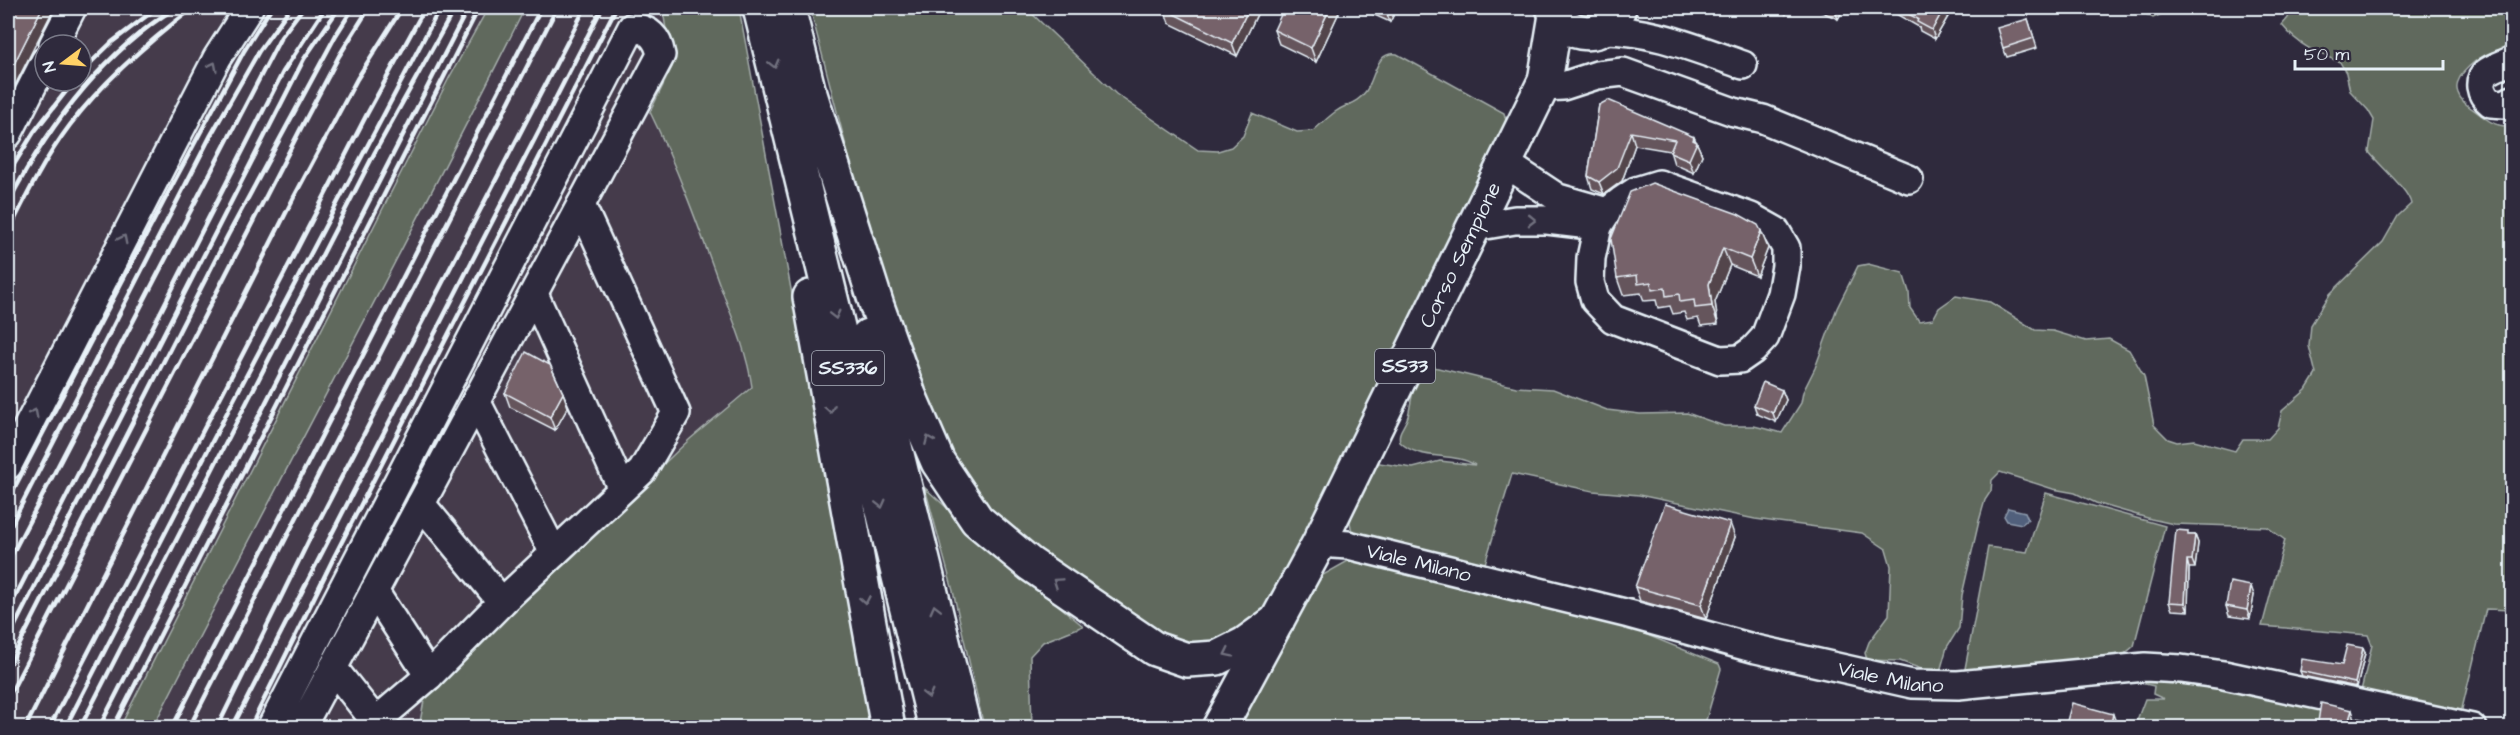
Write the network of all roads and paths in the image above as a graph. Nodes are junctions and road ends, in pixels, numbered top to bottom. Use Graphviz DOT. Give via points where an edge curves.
graph roads {
  1 [pos="72,8"];
  2 [pos="249,8"];
  3 [pos="760,8"];
  4 [pos="788,8"];
  5 [pos="1633,8"];
  6 [pos="1555,11"];
  7 [pos="1609,19"];
  8 [pos="59,33"];
  9 [pos="1664,39"];
  10 [pos="2512,60"];
  11 [pos="1743,65"];
  12 [pos="1544,84"];
  13 [pos="33,85"];
  14 [pos="796,98"];
  15 [pos="2512,100"];
  16 [pos="8,134"];
  17 [pos="1505,163"];
  18 [pos="1909,179"];
  19 [pos="581,205"];
  20 [pos="1602,219"];
  21 [pos="1474,227"];
  22 [pos="534,294"];
  23 [pos="476,402"];
  24 [pos="8,465"];
  25 [pos="622,489"];
  26 [pos="421,504"];
  27 [pos="1319,543"];
  28 [pos="554,553"];
  29 [pos="374,591"];
  30 [pos="502,602"];
  31 [pos="1277,621"];
  32 [pos="333,668"];
  33 [pos="429,676"];
  34 [pos="372,724"];
  35 [pos="271,728"];
  36 [pos="301,728"];
  37 [pos="888,728"];
  38 [pos="936,728"];
  39 [pos="964,728"];
  40 [pos="1219,728"];
  41 [pos="2472,728"];
  1 -- 8 [label="street"];
  24 -- 2 [label="street, one-way" via="217,58"];
  3 -- 14 [label="main road, SS336, one-way"];
  4 -- 14 [label="main road, SS336"];
  5 -- 9 [label="street"];
  6 -- 7 [label="main road, SS33" via="1562,23 1579,33"];
  6 -- 12 [label="main road, Corso Sempione / SS33"];
  7 -- 9 [label="street" via="1625,31"];
  7 -- 12 [label="main road, Corso Sempione / SS33" via="1561,62"];
  9 -- 11 [label="street"];
  10 -- 15 [label="street" via="2487,71 2481,85 2491,104"];
  12 -- 17 [label="main road, Corso Sempione / SS33"];
  12 -- 18 [label="street" via="1563,86 1623,72 1762,119"];
  13 -- 16 [label="street"];
  31 -- 14 [label="main road, one-way" via="1217,658 1187,660 1155,649 1030,564 977,520 938,462 909,395"];
  14 -- 37 [label="main road, one-way" via="805,271"];
  14 -- 38 [label="main road, SS336, one-way"];
  39 -- 14 [label="main road, SS336, one-way"];
  17 -- 20 [label="street" via="1558,198"];
  17 -- 21 [label="main road, Corso Sempione / SS33"];
  19 -- 22 [label="street"];
  19 -- 25 [label="street" via="676,413 642,471"];
  19 -- 35 [label="street" via="661,55 659,42 645,28 632,27"];
  20 -- 20 [label="street" via="1636,191 1659,184 1751,217 1776,231 1786,249 1786,266 1781,294 1765,337 1740,359 1720,360 1613,319 1595,300 1590,282 1591,258"];
  21 -- 20 [label="street, one-way" via="1515,220"];
  21 -- 27 [label="main road, Corso Sempione / SS33"];
  22 -- 23 [label="street"];
  22 -- 25 [label="street"];
  23 -- 26 [label="street"];
  23 -- 28 [label="street"];
  25 -- 28 [label="street"];
  26 -- 29 [label="street"];
  26 -- 30 [label="street"];
  27 -- 31 [label="main road, Corso Sempione / SS33"];
  27 -- 41 [label="street, Viale Milano" via="1359,548 1756,649 1912,684 1958,685 2145,667 2181,669"];
  28 -- 30 [label="street"];
  29 -- 32 [label="street"];
  29 -- 33 [label="street"];
  30 -- 33 [label="street"];
  31 -- 40 [label="main road, SS33"];
  32 -- 34 [label="street"];
  32 -- 36 [label="street"];
  33 -- 34 [label="street"];
}
